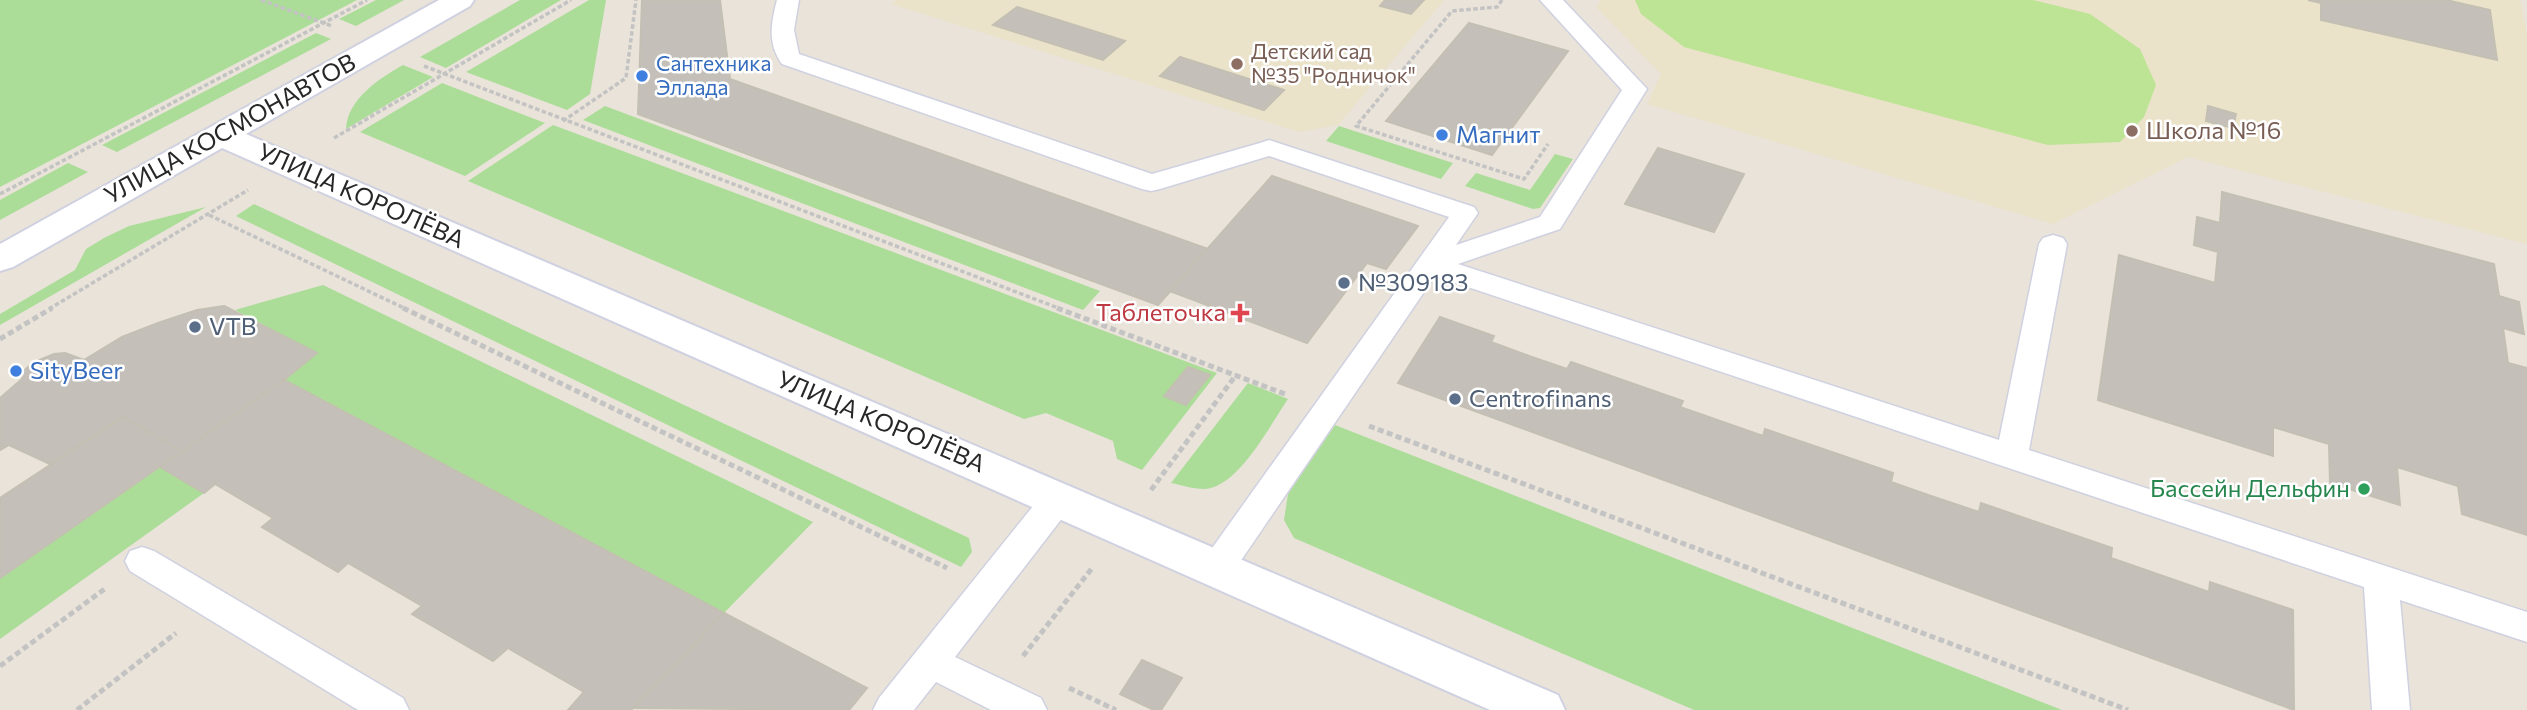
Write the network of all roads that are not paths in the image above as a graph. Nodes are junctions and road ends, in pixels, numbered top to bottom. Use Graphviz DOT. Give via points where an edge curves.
graph roads {
  1 [pos="460,0"];
  2 [pos="788,0"];
  3 [pos="1551,0"];
  4 [pos="220,135"];
  5 [pos="2053,244"];
  6 [pos="0,259"];
  7 [pos="1429,264"];
  8 [pos="2012,457"];
  9 [pos="1058,499"];
  10 [pos="142,561"];
  11 [pos="1217,568"];
  12 [pos="2381,579"];
  13 [pos="2527,627"];
  14 [pos="930,662"];
  15 [pos="390,710"];
  16 [pos="892,710"];
  17 [pos="1028,710"];
  18 [pos="1541,710"];
  19 [pos="2391,710"];
  1 -- 4 [label="main road, УЛИЦА КОСМОНАВТОВ"];
  2 -- 7 [label="lane" via="781,47 790,59 1151,183 1269,148 1465,214"];
  3 -- 7 [label="lane" via="1635,89 1550,223"];
  4 -- 6 [label="main road, УЛИЦА КОСМОНАВТОВ"];
  4 -- 9 [label="main road, УЛИЦА КОРОЛЁВА"];
  5 -- 8 [label="lane"];
  7 -- 8 [label="lane"];
  7 -- 11 [label="lane"];
  8 -- 12 [label="lane"];
  9 -- 11 [label="main road, УЛИЦА КОРОЛЁВА"];
  9 -- 14 [label="lane"];
  10 -- 15 [label="lane"];
  11 -- 18 [label="main road, УЛИЦА КОРОЛЁВА"];
  12 -- 13 [label="lane"];
  12 -- 19 [label="lane"];
  14 -- 16 [label="lane"];
  14 -- 17 [label="lane"];
}
